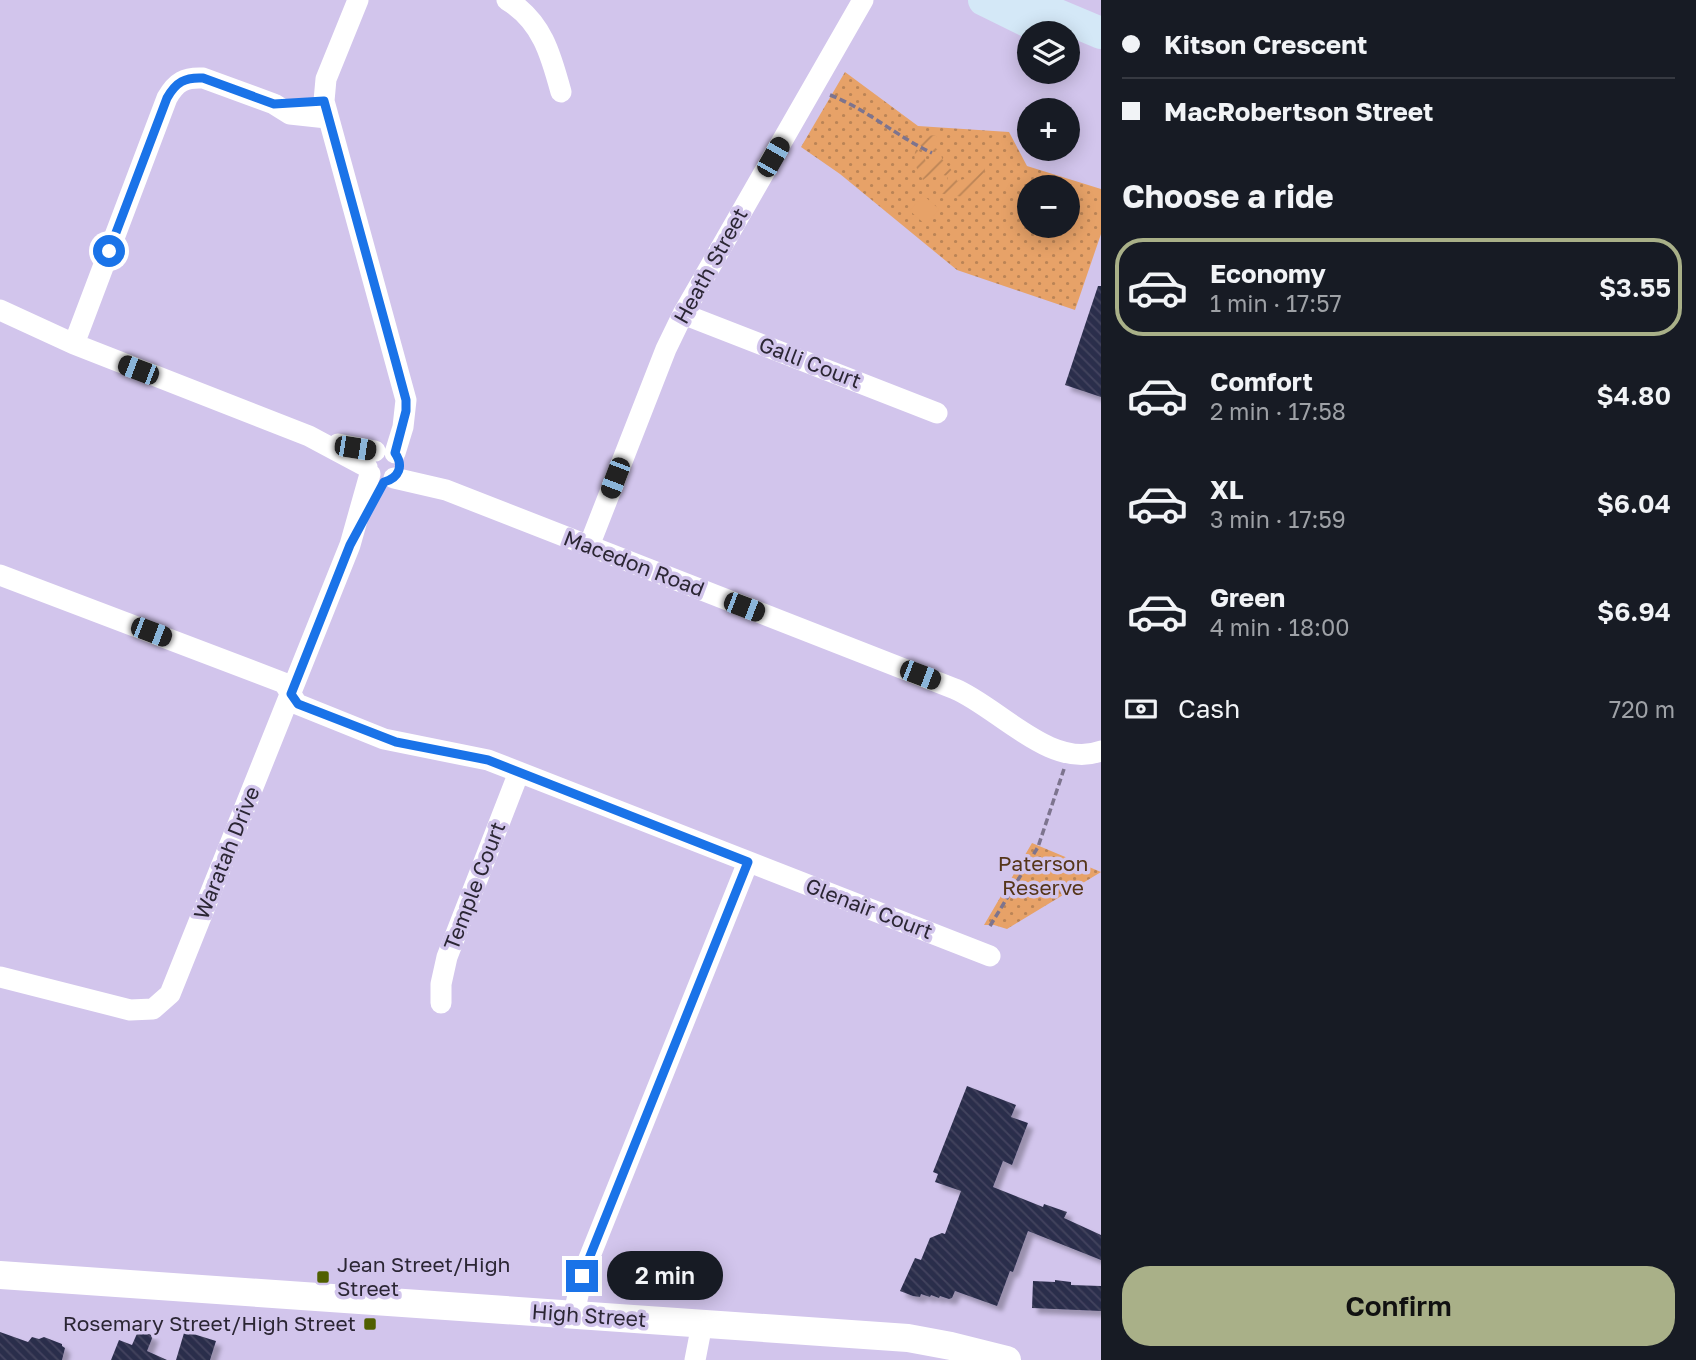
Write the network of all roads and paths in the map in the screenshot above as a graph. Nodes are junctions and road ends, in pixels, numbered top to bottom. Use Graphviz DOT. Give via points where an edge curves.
graph roads {
  1 [pos="358,0"];
  2 [pos="507,0"];
  3 [pos="863,0"];
  4 [pos="984,0"];
  5 [pos="1022,0"];
  6 [pos="1028,21"];
  7 [pos="1101,33"];
  8 [pos="1080,43"];
  9 [pos="1101,51"];
  10 [pos="561,92"];
  11 [pos="828,94"];
  12 [pos="326,110"];
  13 [pos="932,153"];
  14 [pos="0,310"];
  15 [pos="683,314"];
  16 [pos="74,344"];
  17 [pos="937,413"];
  18 [pos="383,465"];
  19 [pos="589,546"];
  20 [pos="0,575"];
  21 [pos="291,694"];
  22 [pos="1101,751"];
  23 [pos="1069,753"];
  24 [pos="519,772"];
  25 [pos="748,862"];
  26 [pos="990,926"];
  27 [pos="990,956"];
  28 [pos="0,977"];
  29 [pos="441,1003"];
  30 [pos="0,1275"];
  31 [pos="574,1314"];
  32 [pos="702,1324"];
  33 [pos="695,1360"];
  34 [pos="1007,1360"];
  1 -- 12 [label="street, Waratah Drive" via="326,79"];
  2 -- 10 [label="street" via="527,14 544,37"];
  3 -- 15 [label="street, Heath Street"];
  4 -- 6 [label="main road"];
  5 -- 7 [label="main road"];
  8 -- 9 [label="main road"];
  11 -- 13 [label="path" via="854,104"];
  12 -- 16 [label="street" via="274,104 203,78 186,79 172,89"];
  12 -- 18 [label="street, Waratah Drive" via="403,388 406,411"];
  14 -- 16 [label="street, Macedon Road"];
  15 -- 17 [label="street, Galli Court"];
  15 -- 19 [label="street, Heath Street"];
  16 -- 18 [label="street, Macedon Road"];
  18 -- 19 [label="street, Macedon Road"];
  18 -- 21 [label="street, Waratah Drive"];
  19 -- 23 [label="street, Macedon Road" via="943,684 979,700 1034,739"];
  20 -- 21 [label="street, Glenair Court" via="284,683"];
  21 -- 24 [label="street, Glenair Court" via="298,704 384,739 477,756"];
  21 -- 28 [label="street, Waratah Drive" via="166,999 153,1009 130,1010"];
  22 -- 23 [label="street"];
  23 -- 26 [label="path" via="1038,847"];
  24 -- 25 [label="street, Glenair Court"];
  24 -- 29 [label="street, Temple Court" via="447,957"];
  25 -- 27 [label="street, Glenair Court"];
  25 -- 31 [label="street" via="582,1276"];
  30 -- 31 [label="main road, High Street"];
  31 -- 32 [label="main road, High Street"];
  32 -- 33 [label="street"];
  32 -- 34 [label="main road, High Street" via="908,1338"];
}
